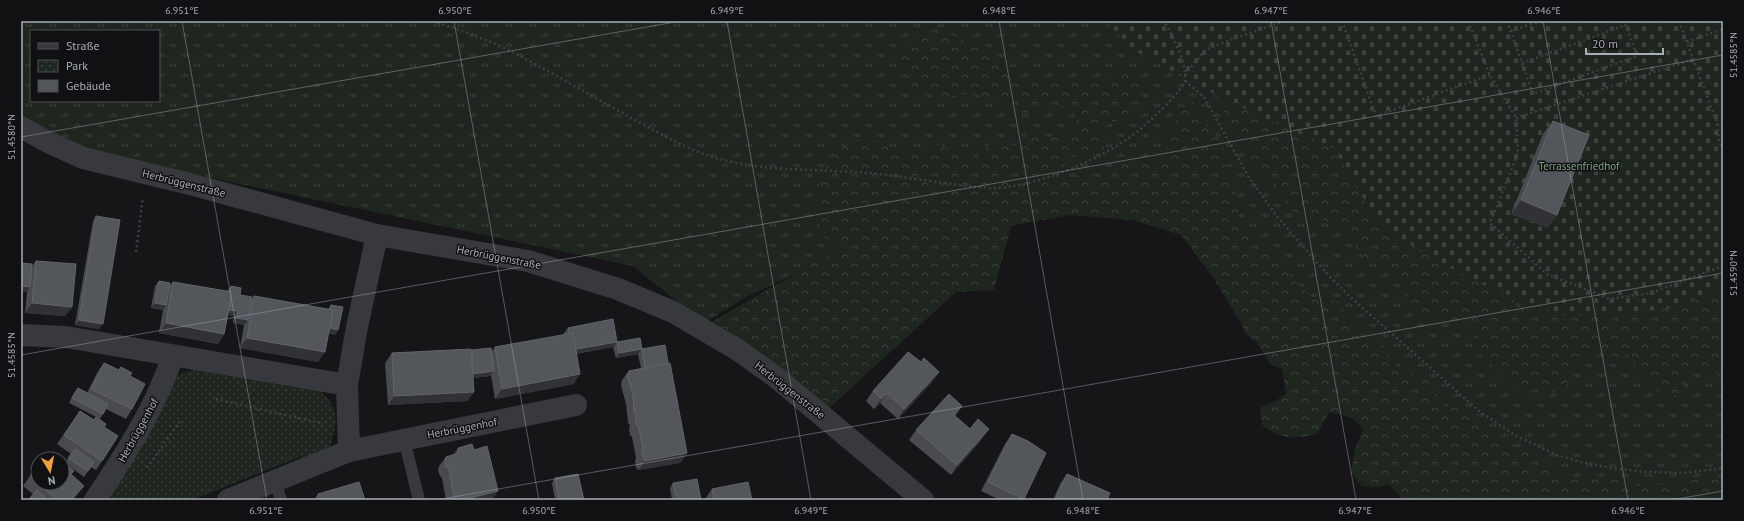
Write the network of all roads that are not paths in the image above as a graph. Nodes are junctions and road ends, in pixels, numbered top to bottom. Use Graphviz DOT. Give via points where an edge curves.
graph roads {
  1 [pos="21,127"];
  2 [pos="377,235"];
  3 [pos="21,334"];
  4 [pos="172,356"];
  5 [pos="347,385"];
  6 [pos="576,406"];
  7 [pos="404,439"];
  8 [pos="349,441"];
  9 [pos="278,490"];
  10 [pos="915,498"];
  11 [pos="95,500"];
  12 [pos="228,500"];
  13 [pos="419,500"];
  1 -- 2 [label="street, Herbrüggenstraße" via="83,158"];
  2 -- 5 [label="street"];
  2 -- 10 [label="street, Herbrüggenstraße" via="528,261 618,289 674,312 738,350 776,378"];
  3 -- 4 [label="street" via="66,337"];
  4 -- 5 [label="street"];
  4 -- 11 [label="street, Herbrüggenhof" via="163,384 131,446"];
  5 -- 8 [label="street"];
  6 -- 7 [label="street, Herbrüggenhof"];
  7 -- 8 [label="street, Herbrüggenhof"];
  7 -- 13 [label="lane"];
  8 -- 9 [label="street, Herbrüggenhof"];
  9 -- 12 [label="street, Herbrüggenhof"];
}
